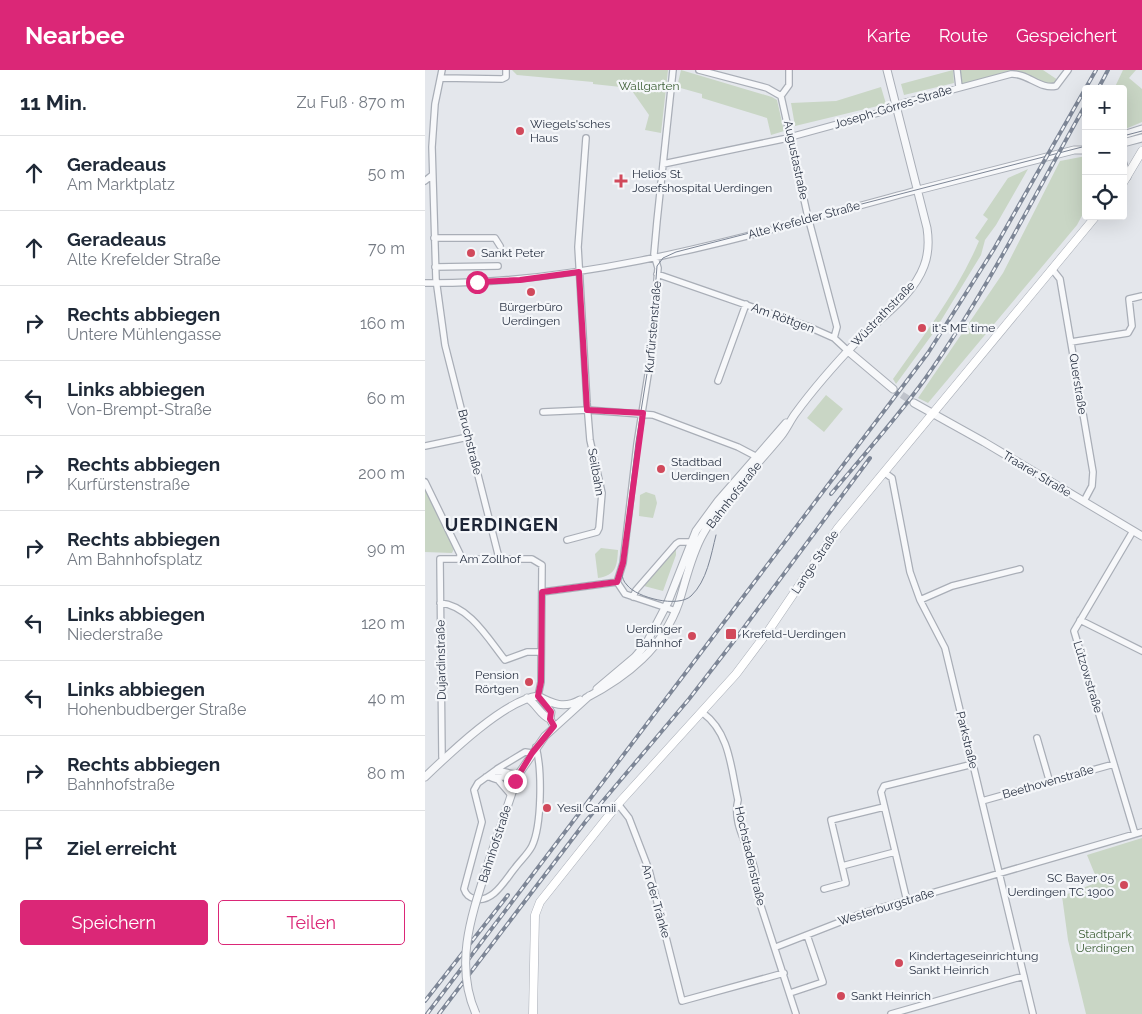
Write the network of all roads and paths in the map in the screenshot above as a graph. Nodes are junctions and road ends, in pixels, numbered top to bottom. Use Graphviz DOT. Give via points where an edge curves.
graph roads {
  1 [pos="442,70"];
  2 [pos="506,70"];
  3 [pos="673,70"];
  4 [pos="699,70"];
  5 [pos="789,70"];
  6 [pos="887,70"];
  7 [pos="957,70"];
  8 [pos="1068,70"];
  9 [pos="441,78"];
  10 [pos="959,87"];
  11 [pos="781,96"];
  12 [pos="896,106"];
  13 [pos="1142,129"];
  14 [pos="1127,134"];
  15 [pos="791,135"];
  16 [pos="586,138"];
  17 [pos="1142,138"];
  18 [pos="1127,141"];
  19 [pos="1082,147"];
  20 [pos="1074,150"];
  21 [pos="1082,150"];
  22 [pos="1142,151"];
  23 [pos="1142,162"];
  24 [pos="663,164"];
  25 [pos="431,176"];
  26 [pos="1127,177"];
  27 [pos="1127,179"];
  28 [pos="425,181"];
  29 [pos="434,190"];
  30 [pos="918,190"];
  31 [pos="425,191"];
  32 [pos="809,219"];
  33 [pos="1093,220"];
  34 [pos="434,238"];
  35 [pos="500,246"];
  36 [pos="655,258"];
  37 [pos="498,266"];
  38 [pos="435,267"];
  39 [pos="1052,269"];
  40 [pos="579,272"];
  41 [pos="657,274"];
  42 [pos="425,284"];
  43 [pos="437,284"];
  44 [pos="1142,296"];
  45 [pos="745,304"];
  46 [pos="835,338"];
  47 [pos="1071,342"];
  48 [pos="848,351"];
  49 [pos="719,380"];
  50 [pos="893,389"];
  51 [pos="914,403"];
  52 [pos="587,410"];
  53 [pos="543,412"];
  54 [pos="932,412"];
  55 [pos="643,413"];
  56 [pos="468,436"];
  57 [pos="425,446"];
  58 [pos="759,458"];
  59 [pos="885,473"];
  60 [pos="425,482"];
  61 [pos="1084,501"];
  62 [pos="1133,531"];
  63 [pos="1142,536"];
  64 [pos="567,540"];
  65 [pos="691,542"];
  66 [pos="499,558"];
  67 [pos="440,559"];
  68 [pos="460,559"];
  69 [pos="1019,569"];
  70 [pos="617,582"];
  71 [pos="542,592"];
  72 [pos="633,597"];
  73 [pos="920,600"];
  74 [pos="440,603"];
  75 [pos="666,608"];
  76 [pos="675,611"];
  77 [pos="1080,620"];
  78 [pos="541,652"];
  79 [pos="1142,652"];
  80 [pos="595,690"];
  81 [pos="538,696"];
  82 [pos="527,698"];
  83 [pos="586,698"];
  84 [pos="703,712"];
  85 [pos="552,723"];
  86 [pos="1037,738"];
  87 [pos="534,750"];
  88 [pos="444,759"];
  89 [pos="973,764"];
  90 [pos="1114,764"];
  91 [pos="496,770"];
  92 [pos="425,776"];
  93 [pos="487,777"];
  94 [pos="517,778"];
  95 [pos="1050,783"];
  96 [pos="511,794"];
  97 [pos="981,801"];
  98 [pos="618,804"];
  99 [pos="884,807"];
  100 [pos="1142,832"];
  101 [pos="1135,834"];
  102 [pos="895,852"];
  103 [pos="842,866"];
  104 [pos="999,873"];
  105 [pos="824,889"];
  106 [pos="906,897"];
  107 [pos="807,935"];
  108 [pos="776,947"];
  109 [pos="784,973"];
  110 [pos="1024,976"];
  111 [pos="790,993"];
  112 [pos="476,1014"];
  113 [pos="533,1014"];
  114 [pos="796,1014"];
  115 [pos="891,1014"];
  116 [pos="1033,1014"];
  1 -- 9 [label="street, Bruchstraße"];
  2 -- 9 [label="street" via="506,77 502,79"];
  3 -- 24 [label="street, Kurfürstenstraße"];
  4 -- 11 [label="street" via="767,88"];
  5 -- 11 [label="street" via="789,84"];
  6 -- 12 [label="street, Wüstrathstraße"];
  7 -- 10 [label="street"];
  8 -- 10 [label="street, Joseph-Görres-Straße" via="1061,82 1049,87 1017,74"];
  9 -- 25 [label="street, Bruchstraße" via="433,121"];
  10 -- 12 [label="street, Joseph-Görres-Straße"];
  11 -- 15 [label="street, Augustastraße"];
  12 -- 15 [label="street, Joseph-Görres-Straße"];
  12 -- 30 [label="street, Wüstrathstraße"];
  13 -- 14 [label="street"];
  15 -- 24 [label="street, Joseph-Görres-Straße"];
  15 -- 32 [label="street, Augustastraße"];
  16 -- 40 [label="street" via="578,238"];
  17 -- 18 [label="street"];
  19 -- 20 [label="street"];
  20 -- 21 [label="street, Alte Krefelder Straße"];
  20 -- 30 [label="street, Alte Krefelder Straße"];
  22 -- 26 [label="main road"];
  23 -- 27 [label="main road"];
  24 -- 36 [label="street, Kurfürstenstraße"];
  25 -- 28 [label="street"];
  25 -- 29 [label="street, Bruchstraße"];
  29 -- 31 [label="street"];
  29 -- 34 [label="street, Bruchstraße"];
  30 -- 32 [label="street, Alte Krefelder Straße"];
  30 -- 48 [label="street, Wüstrathstraße" via="928,237 924,266 907,293"];
  32 -- 36 [label="street, Alte Krefelder Straße"];
  32 -- 46 [label="street, Augustastraße" via="837,327"];
  33 -- 39 [label="main road, Lange Straße"];
  34 -- 35 [label="street" via="495,238"];
  34 -- 38 [label="street, Bruchstraße"];
  36 -- 40 [label="street, Alte Krefelder Straße"];
  36 -- 41 [label="street, Kurfürstenstraße"];
  37 -- 38 [label="street"];
  38 -- 43 [label="street, Bruchstraße"];
  39 -- 47 [label="street, Querstraße" via="1060,279"];
  39 -- 54 [label="main road, Lange Straße"];
  40 -- 43 [label="street, Alte Krefelder Straße" via="520,280"];
  40 -- 52 [label="street"];
  41 -- 45 [label="street, Am Röttgen"];
  41 -- 55 [label="street, Kurfürstenstraße"];
  42 -- 43 [label="street, Alte Krefelder Straße"];
  43 -- 56 [label="street, Bruchstraße" via="445,345"];
  44 -- 47 [label="street" via="1129,299 1132,326 1128,333"];
  45 -- 46 [label="street, Am Röttgen"];
  45 -- 49 [label="street"];
  46 -- 48 [label="street, Am Röttgen"];
  47 -- 61 [label="street, Querstraße" via="1093,472 1092,486"];
  48 -- 50 [label="street, Am Röttgen"];
  48 -- 58 [label="street, Bahnhofstraße" via="783,434"];
  51 -- 54 [label="street"];
  52 -- 53 [label="street"];
  52 -- 55 [label="street"];
  52 -- 64 [label="street, Seilbahn" via="602,494 599,528 597,532"];
  54 -- 59 [label="main road, Lange Straße"];
  54 -- 61 [label="street, Traarer Straße"];
  55 -- 58 [label="street" via="738,447"];
  55 -- 70 [label="street, Kurfürstenstraße" via="623,563"];
  56 -- 57 [label="street"];
  56 -- 66 [label="street, Bruchstraße"];
  58 -- 65 [label="street, Bahnhofstraße" via="718,501"];
  58 -- 76 [label="street, Bahnhofstraße" via="703,534"];
  59 -- 73 [label="street, Parkstraße" via="892,478 910,572"];
  59 -- 84 [label="main road, Lange Straße" via="838,528 754,652"];
  60 -- 68 [label="street"];
  61 -- 62 [label="street, Traarer Straße"];
  62 -- 63 [label="street, Traarer Straße"];
  62 -- 77 [label="street, Lützowstraße"];
  65 -- 72 [label="street" via="676,544"];
  65 -- 75 [label="street, Bahnhofstraße"];
  66 -- 68 [label="street, Am Zollhof"];
  66 -- 71 [label="street, Am Zollhof" via="540,562 543,568"];
  67 -- 68 [label="street, Am Zollhof"];
  67 -- 74 [label="street, Dujardinstraße"];
  69 -- 73 [label="street" via="952,586"];
  70 -- 71 [label="street"];
  70 -- 72 [label="street" via="625,594"];
  71 -- 78 [label="street"];
  72 -- 75 [label="street"];
  73 -- 89 [label="street, Parkstraße" via="945,648"];
  74 -- 78 [label="street" via="469,618 505,660 527,652"];
  74 -- 88 [label="street, Dujardinstraße"];
  75 -- 76 [label="street"];
  75 -- 80 [label="street, Bahnhofstraße" via="639,652"];
  76 -- 83 [label="street, Bahnhofstraße" via="663,635 648,654 611,685"];
  77 -- 79 [label="street"];
  77 -- 90 [label="street, Lützowstraße" via="1074,631"];
  78 -- 81 [label="street"];
  80 -- 81 [label="street" via="573,704 565,705"];
  80 -- 83 [label="street, Bahnhofstraße"];
  81 -- 82 [label="street"];
  81 -- 85 [label="street" via="551,712"];
  82 -- 85 [label="street"];
  82 -- 88 [label="street"];
  83 -- 85 [label="street, Bahnhofstraße"];
  84 -- 98 [label="main road, Lange Straße"];
  84 -- 108 [label="street, Hochstadenstraße" via="723,737 744,842 749,848 758,882 756,891"];
  85 -- 87 [label="street, Bahnhofstraße"];
  86 -- 95 [label="street"];
  87 -- 91 [label="street" via="519,755"];
  87 -- 93 [label="street" via="541,764 539,825 532,847 497,890 482,900 472,898 464,889 482,822 474,790 478,782"];
  87 -- 94 [label="street, Bahnhofstraße"];
  88 -- 92 [label="street"];
  89 -- 97 [label="street, Parkstraße"];
  89 -- 99 [label="street" via="884,786 881,792"];
  90 -- 95 [label="street, Beethovenstraße"];
  90 -- 101 [label="street, Lützowstraße"];
  91 -- 93 [label="street"];
  91 -- 94 [label="street"];
  93 -- 94 [label="street"];
  93 -- 96 [label="street" via="498,780"];
  94 -- 96 [label="street, Bahnhofstraße"];
  95 -- 97 [label="street, Beethovenstraße"];
  96 -- 112 [label="street, Bahnhofstraße, bridge" via="466,941 465,974"];
  97 -- 104 [label="street, Parkstraße"];
  98 -- 109 [label="street, An der Tränke" via="629,818 649,870 680,999 683,1002"];
  98 -- 113 [label="main road, Lange Straße" via="536,909"];
  99 -- 102 [label="street"];
  99 -- 103 [label="street" via="831,820"];
  100 -- 101 [label="street, Westerburgstraße"];
  101 -- 104 [label="street, Westerburgstraße"];
  102 -- 103 [label="street"];
  102 -- 106 [label="street"];
  103 -- 105 [label="street" via="846,884"];
  104 -- 107 [label="street, Westerburgstraße" via="863,913"];
  104 -- 110 [label="street, Parkstraße"];
  107 -- 108 [label="street, Westerburgstraße"];
  107 -- 111 [label="street" via="823,982"];
  108 -- 109 [label="street, Hochstadenstraße"];
  109 -- 111 [label="street, Hochstadenstraße"];
  110 -- 115 [label="street"];
  110 -- 116 [label="street, Parkstraße"];
  111 -- 114 [label="street, Hochstadenstraße"];
}
